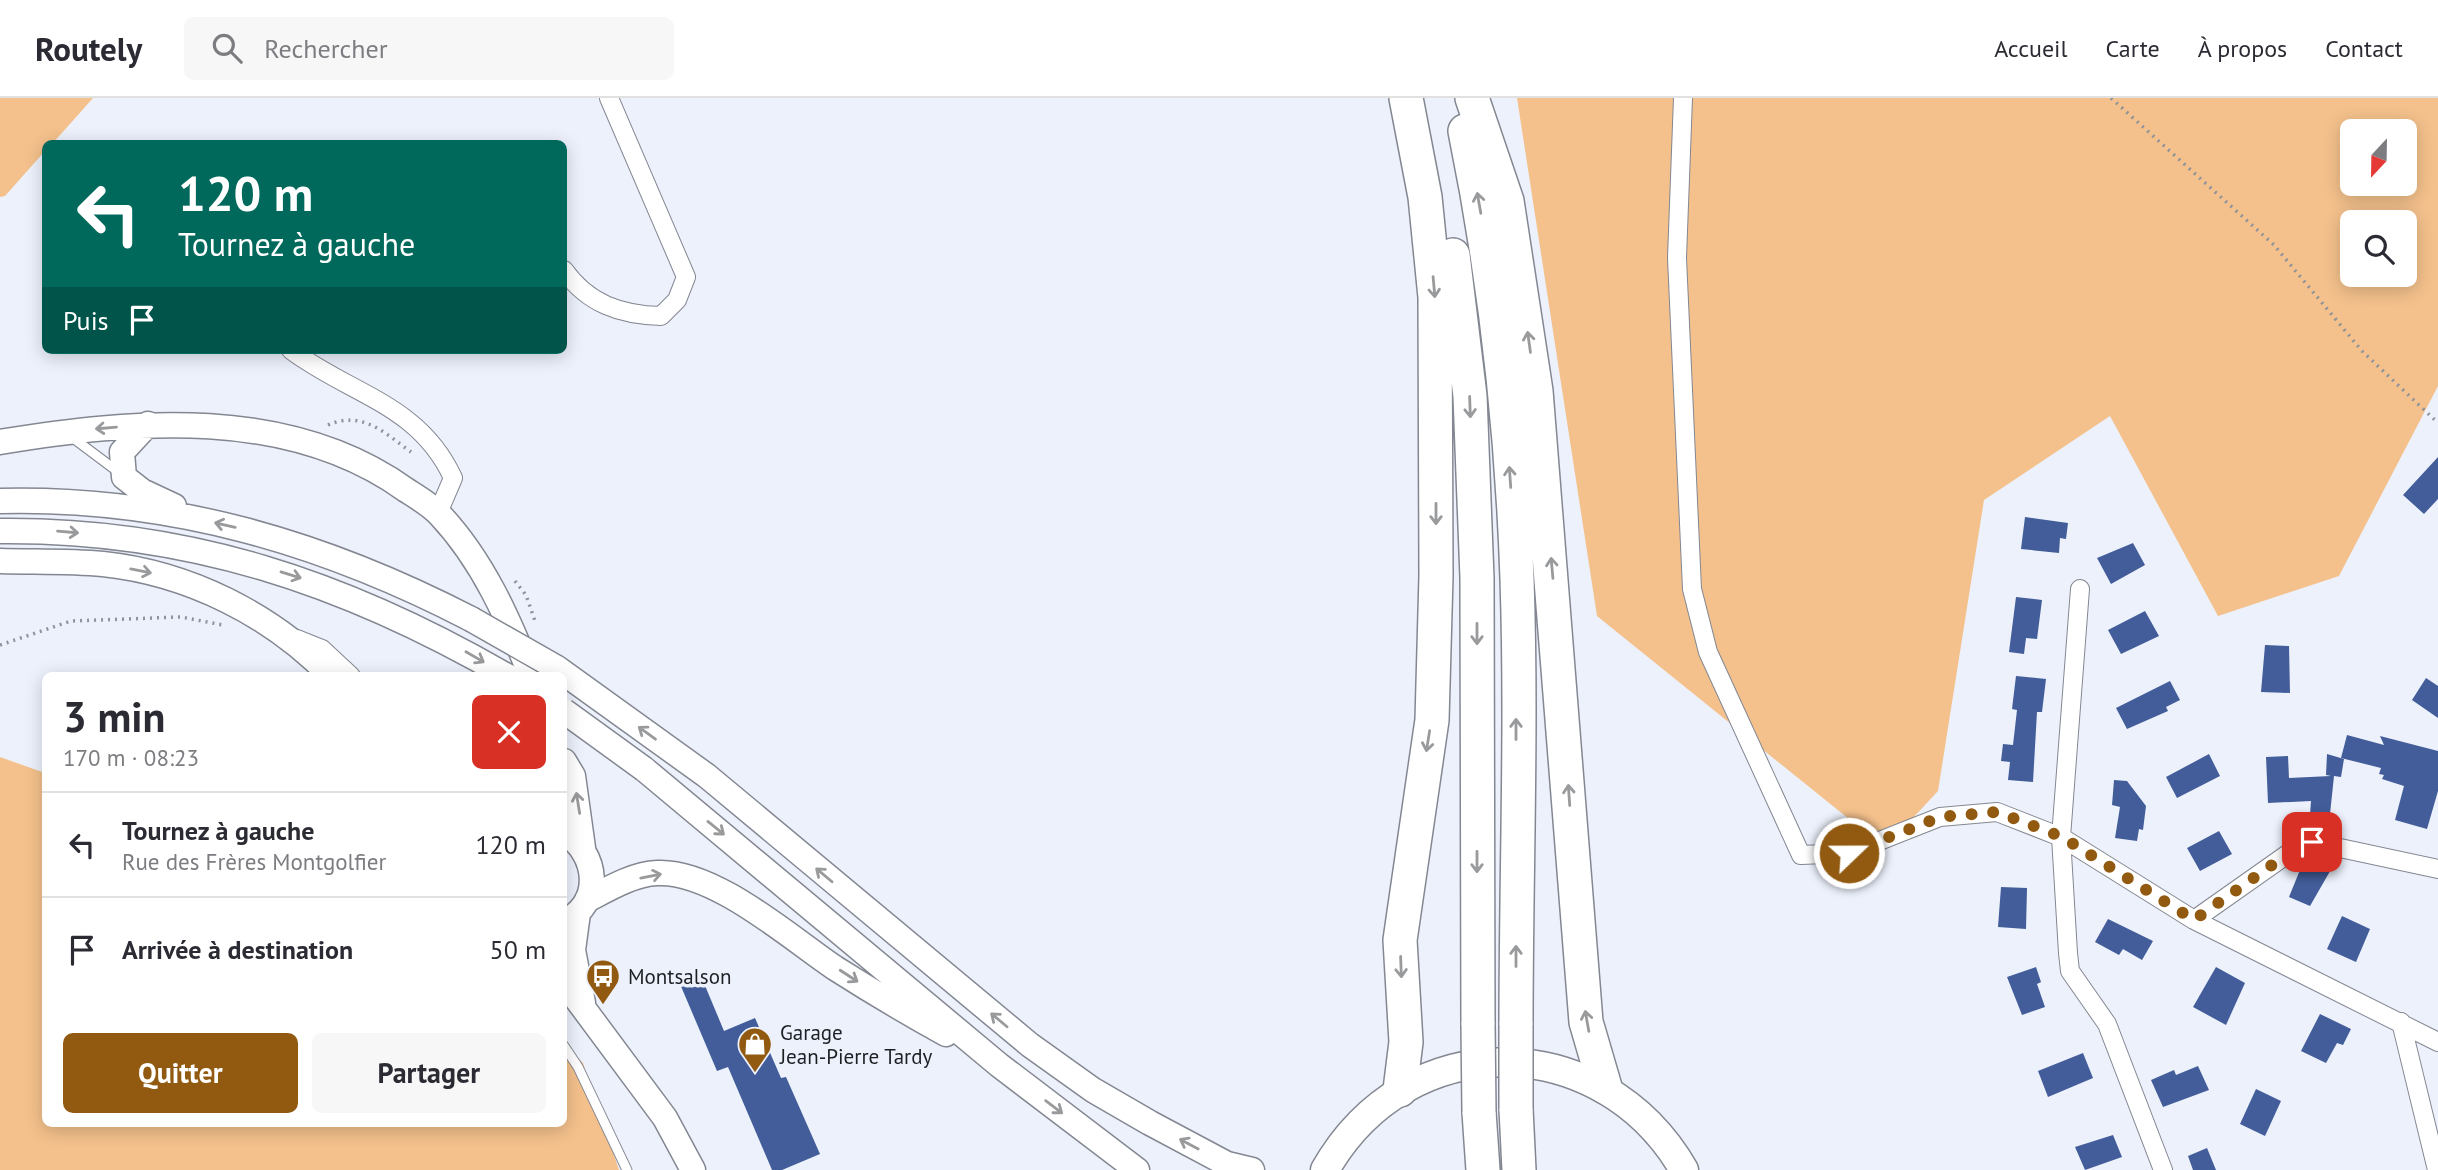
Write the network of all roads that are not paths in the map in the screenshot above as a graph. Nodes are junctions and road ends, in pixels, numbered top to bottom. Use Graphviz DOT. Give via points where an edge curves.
graph roads {
  1 [pos="609,98"];
  2 [pos="1406,98"];
  3 [pos="1423,98"];
  4 [pos="1458,98"];
  5 [pos="1472,98"];
  6 [pos="1683,98"];
  7 [pos="567,274"];
  8 [pos="298,354"];
  9 [pos="148,424"];
  10 [pos="64,431"];
  11 [pos="0,442"];
  12 [pos="124,477"];
  13 [pos="0,502"];
  14 [pos="438,513"];
  15 [pos="192,517"];
  16 [pos="0,530"];
  17 [pos="0,561"];
  18 [pos="2080,589"];
  19 [pos="287,638"];
  20 [pos="327,672"];
  21 [pos="347,672"];
  22 [pos="500,672"];
  23 [pos="529,672"];
  24 [pos="563,672"];
  25 [pos="567,675"];
  26 [pos="567,713"];
  27 [pos="567,766"];
  28 [pos="567,835"];
  29 [pos="2062,837"];
  30 [pos="583,848"];
  31 [pos="2438,869"];
  32 [pos="576,912"];
  33 [pos="2194,920"];
  34 [pos="567,986"];
  35 [pos="585,1011"];
  36 [pos="2401,1022"];
  37 [pos="2438,1042"];
  38 [pos="567,1050"];
  39 [pos="999,1065"];
  40 [pos="1605,1087"];
  41 [pos="1400,1090"];
  42 [pos="1320,1169"];
  43 [pos="628,1170"];
  44 [pos="693,1170"];
  45 [pos="1137,1170"];
  46 [pos="1252,1170"];
  47 [pos="1483,1170"];
  48 [pos="1519,1170"];
  49 [pos="1684,1170"];
  50 [pos="2163,1170"];
  51 [pos="2437,1170"];
  1 -- 7 [label="street" via="687,277 677,300 661,316 632,315 604,306"];
  2 -- 41 [label="highway, one-way" via="1425,197 1435,297 1436,576 1432,720 1400,940 1406,1042"];
  3 -- 47 [label="highway, one-way, bridge" via="1448,211 1470,396 1477,578 1478,1025"];
  48 -- 4 [label="highway, one-way, bridge" via="1517,579 1505,389 1480,203"];
  40 -- 5 [label="highway, one-way" via="1586,1022 1553,578 1529,343 1507,201"];
  6 -- 29 [label="street" via="1677,258 1692,589 1708,652 1801,855 1849,853 1940,817 1997,812"];
  8 -- 14 [label="street" via="388,404 428,437 453,478"];
  9 -- 10 [label="main road, one-way"];
  9 -- 12 [label="main road" via="122,452"];
  9 -- 14 [label="main road" via="288,436 324,446 384,474"];
  10 -- 11 [label="main road"];
  10 -- 12 [label="lane"];
  12 -- 15 [label="main road"];
  13 -- 15 [label="main road" via="42,500"];
  14 -- 23 [label="main road" via="469,550 506,612"];
  24 -- 15 [label="main road, one-way, bridge" via="471,619 354,563 262,533"];
  16 -- 22 [label="main road, one-way" via="144,539 235,558 308,580 442,638"];
  17 -- 19 [label="main road, one-way" via="103,564 172,577 235,603"];
  18 -- 29 [label="street"];
  19 -- 20 [label="main road"];
  19 -- 21 [label="street" via="322,649"];
  46 -- 25 [label="main road, one-way, bridge" via="1227,1164 1150,1123 1030,1045 707,776"];
  26 -- 39 [label="main road, one-way, bridge" via="644,769"];
  30 -- 27 [label="main road, one-way" via="573,776"];
  28 -- 30 [label="main road"];
  29 -- 33 [label="street"];
  29 -- 50 [label="street" via="2070,971 2106,1024"];
  30 -- 32 [label="main road" via="592,873"];
  31 -- 33 [label="street" via="2312,842 2289,853"];
  32 -- 35 [label="main road" via="573,950"];
  32 -- 39 [label="main road, one-way" via="620,884 655,873 701,882 875,993"];
  33 -- 36 [label="street"];
  34 -- 35 [label="main road"];
  35 -- 44 [label="main road" via="665,1118"];
  36 -- 37 [label="street"];
  36 -- 51 [label="street"];
  38 -- 43 [label="lane"];
  39 -- 45 [label="main road, one-way"];
  40 -- 41 [label="main road" via="1555,1067 1502,1061 1449,1069"];
  40 -- 49 [label="main road" via="1640,1112 1669,1144"];
  41 -- 42 [label="main road" via="1358,1124"];
}
